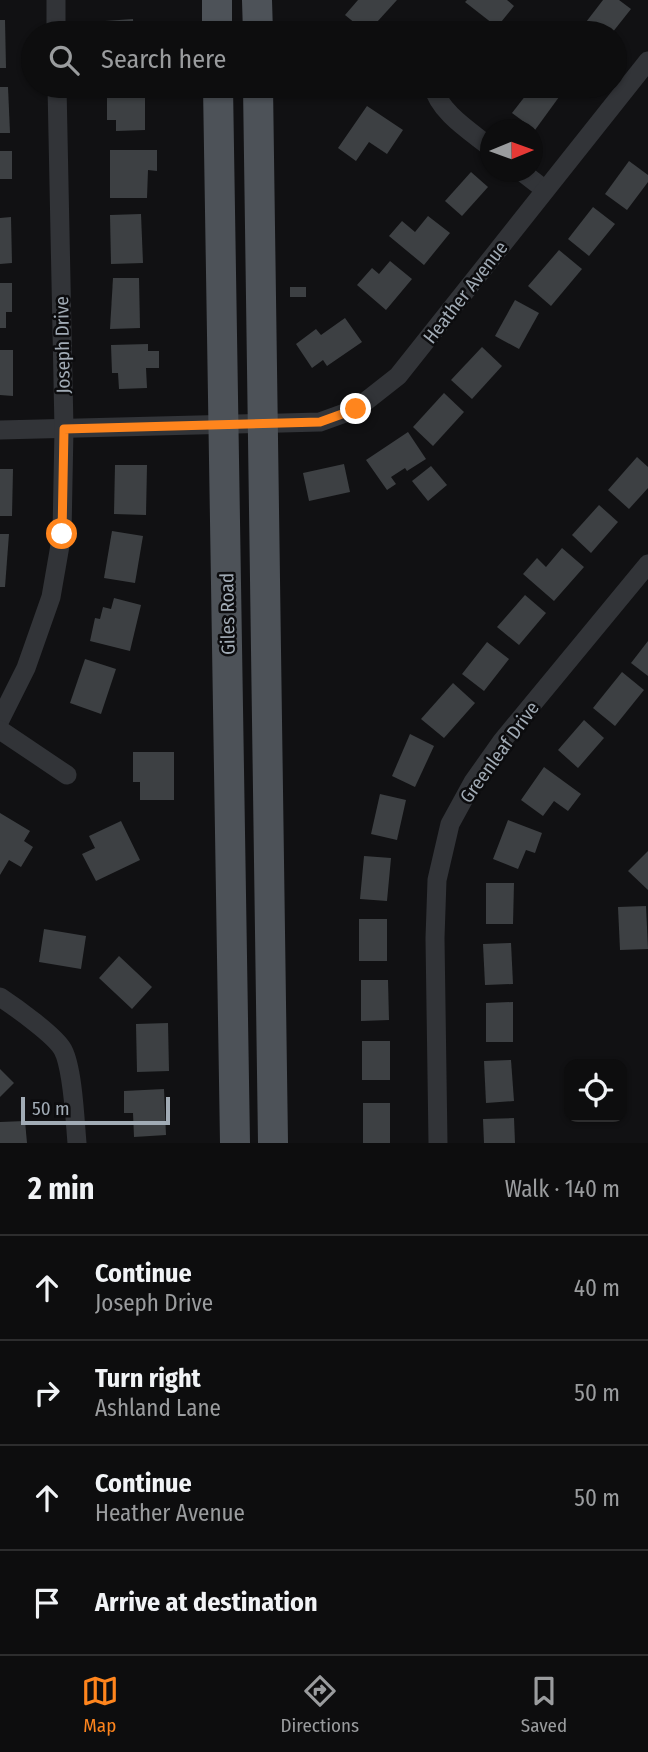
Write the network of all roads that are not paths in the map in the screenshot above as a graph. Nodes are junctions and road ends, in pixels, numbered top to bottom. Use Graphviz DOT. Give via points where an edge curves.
graph roads {
  1 [pos="56,0"];
  2 [pos="217,0"];
  3 [pos="257,0"];
  4 [pos="57,21"];
  5 [pos="217,21"];
  6 [pos="258,21"];
  7 [pos="648,61"];
  8 [pos="627,87"];
  9 [pos="57,98"];
  10 [pos="218,98"];
  11 [pos="258,98"];
  12 [pos="436,98"];
  13 [pos="618,98"];
  14 [pos="480,138"];
  15 [pos="535,182"];
  16 [pos="544,189"];
  17 [pos="262,424"];
  18 [pos="224,425"];
  19 [pos="64,429"];
  20 [pos="0,430"];
  21 [pos="648,564"];
  22 [pos="0,720"];
  23 [pos="0,730"];
  24 [pos="67,775"];
  25 [pos="0,997"];
  26 [pos="77,1143"];
  27 [pos="235,1143"];
  28 [pos="272,1143"];
  29 [pos="438,1143"];
  1 -- 4 [label="street"];
  2 -- 5 [label="main road"];
  3 -- 6 [label="main road"];
  7 -- 8 [label="street, Heather Avenue"];
  9 -- 19 [label="street, Joseph Drive"];
  10 -- 18 [label="main road, Giles Road"];
  11 -- 17 [label="main road, Giles Road"];
  12 -- 14 [label="street"];
  13 -- 16 [label="street, Heather Avenue"];
  15 -- 16 [label="street"];
  16 -- 17 [label="street, Heather Avenue" via="398,376 356,409 320,422"];
  17 -- 18 [label="street, Heather Avenue"];
  17 -- 28 [label="main road, Giles Road"];
  18 -- 19 [label="street, Heather Avenue"];
  18 -- 27 [label="main road, Giles Road"];
  19 -- 20 [label="street, Heather Avenue"];
  19 -- 22 [label="street, Joseph Drive" via="62,534 51,597 26,668"];
  21 -- 29 [label="street, Greenleaf Drive" via="502,741 450,824 437,880"];
  23 -- 24 [label="street"];
  25 -- 26 [label="street" via="63,1050"];
}
